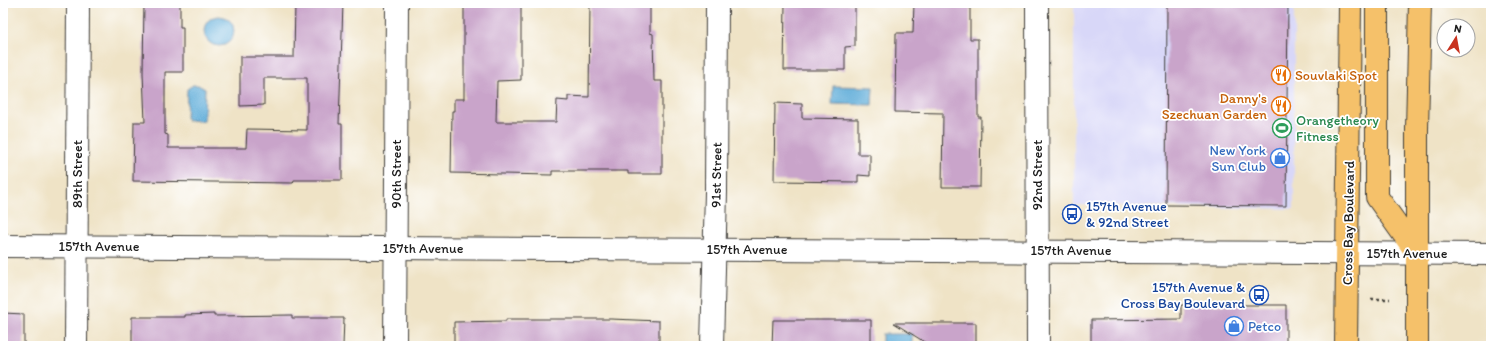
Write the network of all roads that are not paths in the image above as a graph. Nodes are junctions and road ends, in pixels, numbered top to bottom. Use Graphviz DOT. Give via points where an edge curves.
graph roads {
  1 [pos="78,3"];
  2 [pos="397,3"];
  3 [pos="717,3"];
  4 [pos="1037,3"];
  5 [pos="1350,3"];
  6 [pos="1377,3"];
  7 [pos="1420,3"];
  8 [pos="3,246"];
  9 [pos="76,246"];
  10 [pos="396,248"];
  11 [pos="714,249"];
  12 [pos="1037,250"];
  13 [pos="1348,252"];
  14 [pos="1417,253"];
  15 [pos="1491,254"];
  16 [pos="76,346"];
  17 [pos="395,346"];
  18 [pos="712,346"];
  19 [pos="1038,346"];
  20 [pos="1346,346"];
  21 [pos="1417,346"];
  1 -- 9 [label="street, 89th Street"];
  2 -- 10 [label="street, 90th Street"];
  3 -- 11 [label="street, 91st Street"];
  4 -- 12 [label="street, 92nd Street"];
  5 -- 13 [label="main road, Cross Bay Boulevard"];
  6 -- 14 [label="main road" via="1377,197"];
  7 -- 14 [label="main road"];
  8 -- 9 [label="street, 157th Avenue"];
  9 -- 10 [label="street, 157th Avenue"];
  9 -- 16 [label="street, 89th Street"];
  10 -- 11 [label="street, 157th Avenue"];
  10 -- 17 [label="street, 90th Street"];
  11 -- 12 [label="street, 157th Avenue"];
  11 -- 18 [label="street, 91st Street"];
  12 -- 13 [label="street, 157th Avenue"];
  12 -- 19 [label="street, 92nd Street"];
  13 -- 14 [label="street, 157th Avenue"];
  13 -- 20 [label="main road, Cross Bay Boulevard"];
  14 -- 15 [label="street, 157th Avenue"];
  14 -- 21 [label="main road"];
}
